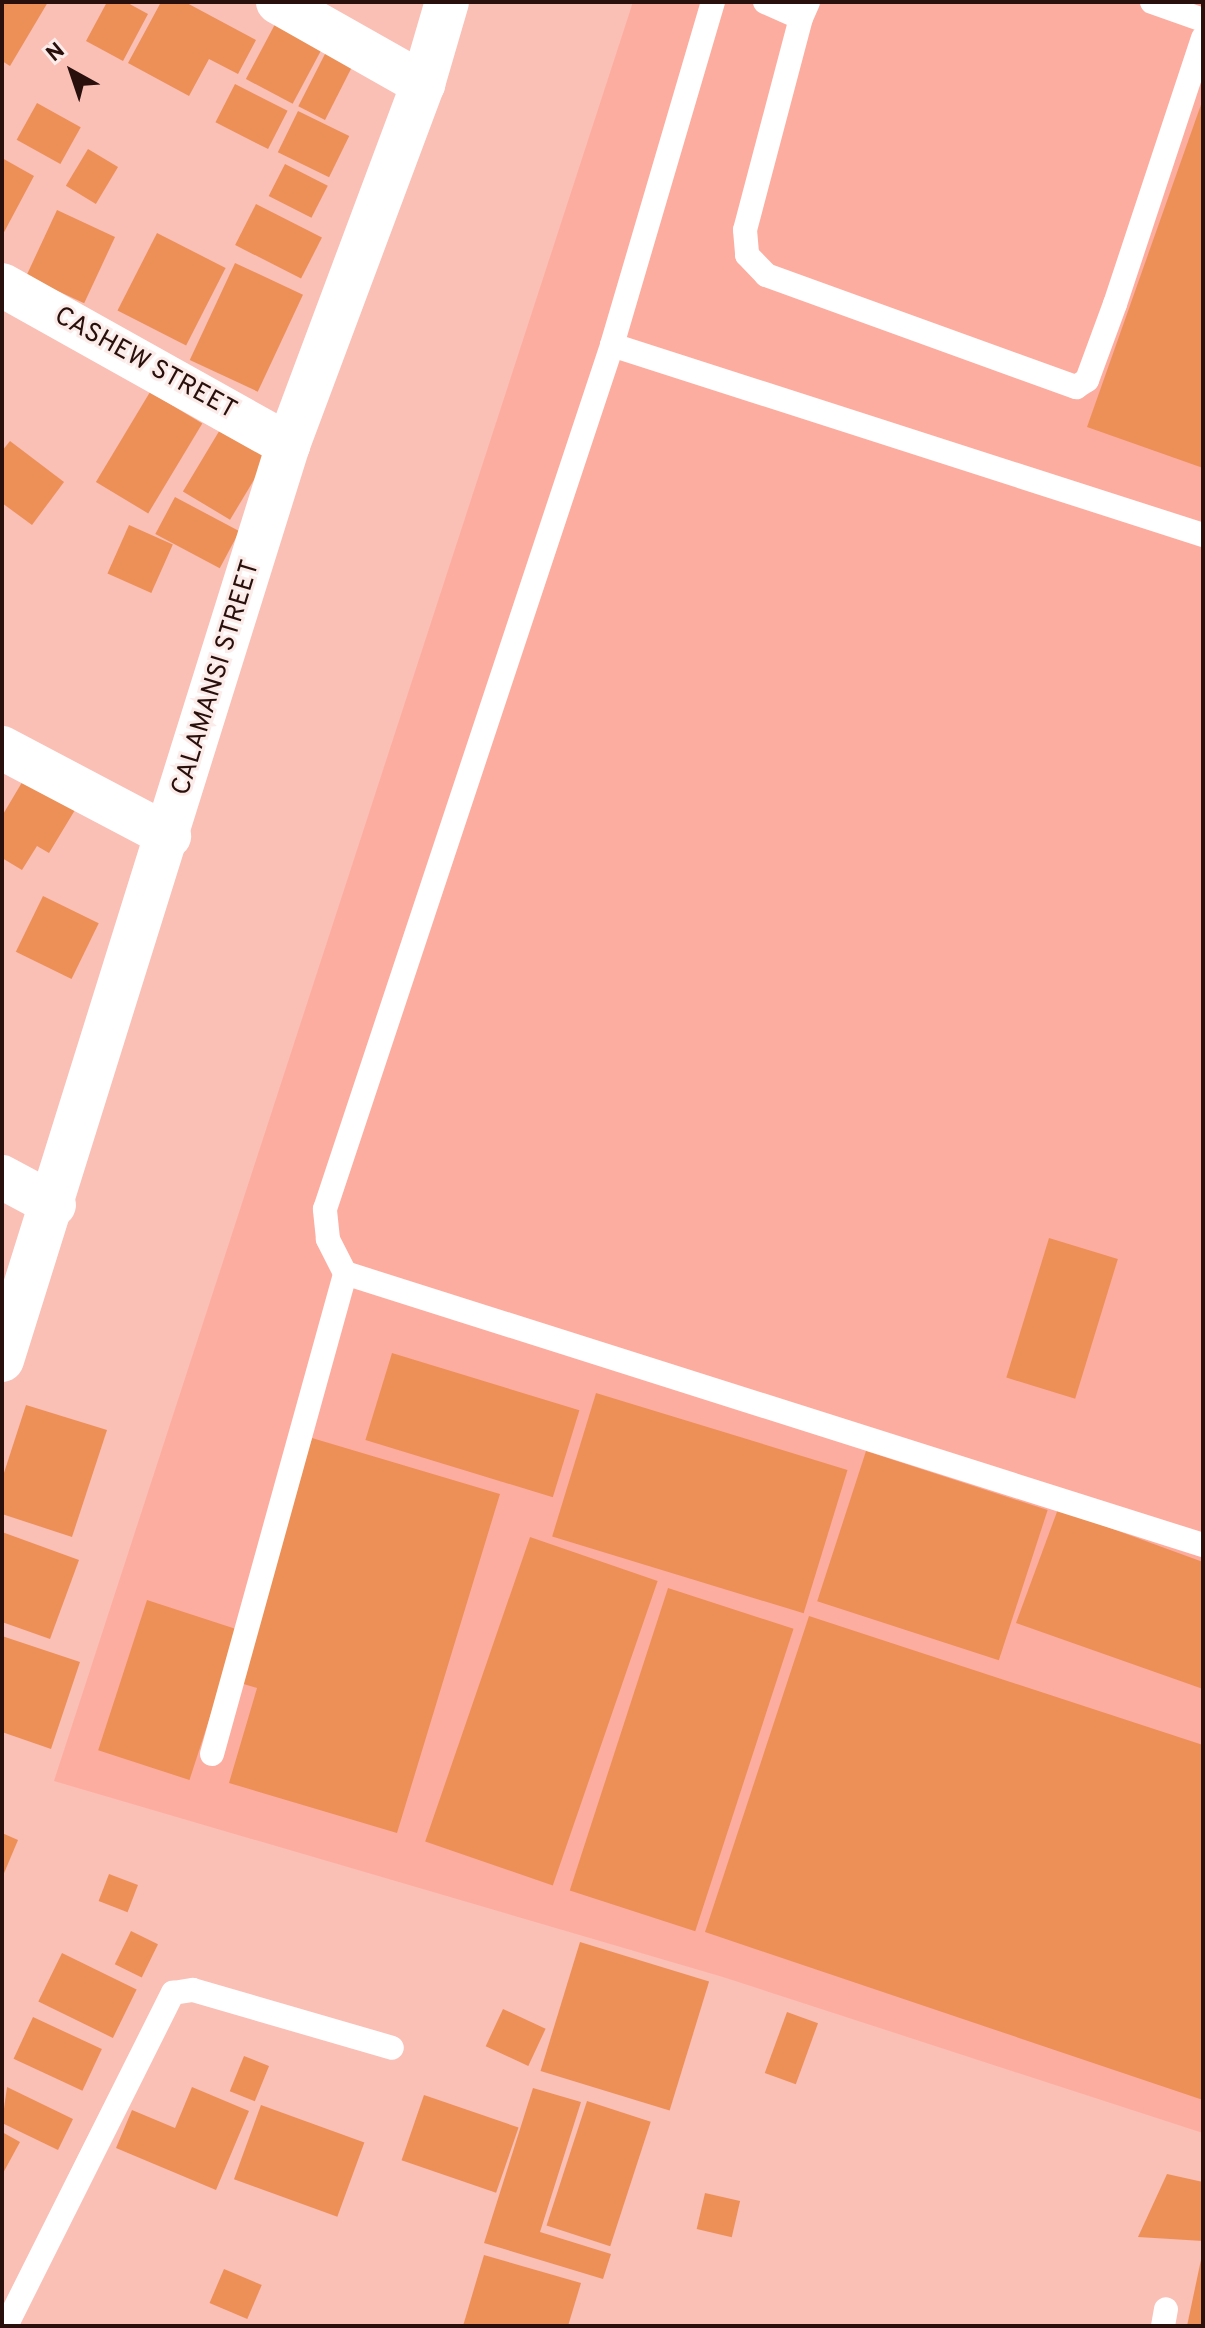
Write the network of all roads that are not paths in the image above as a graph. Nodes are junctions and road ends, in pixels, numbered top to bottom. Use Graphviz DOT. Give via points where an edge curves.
graph roads {
  1 [pos="278,2"];
  2 [pos="447,2"];
  3 [pos="713,2"];
  4 [pos="765,2"];
  5 [pos="1152,2"];
  6 [pos="804,10"];
  7 [pos="1203,20"];
  8 [pos="1203,38"];
  9 [pos="423,84"];
  10 [pos="2,285"];
  11 [pos="612,345"];
  12 [pos="288,445"];
  13 [pos="1203,535"];
  14 [pos="2,748"];
  15 [pos="169,836"];
  16 [pos="2,1177"];
  17 [pos="54,1205"];
  18 [pos="345,1273"];
  19 [pos="2,1360"];
  20 [pos="1203,1545"];
  21 [pos="212,1754"];
  22 [pos="392,2048"];
  23 [pos="6,2326"];
  1 -- 9 [label="street"];
  2 -- 9 [label="street, CALAMANSI STREET"];
  3 -- 11 [label="lane"];
  4 -- 6 [label="lane"];
  5 -- 7 [label="lane"];
  6 -- 8 [label="lane" via="745,230 747,255 766,275 1076,387 1087,380 1110,317"];
  9 -- 12 [label="street, CALAMANSI STREET"];
  10 -- 12 [label="street, CASHEW STREET"];
  11 -- 13 [label="lane"];
  11 -- 18 [label="lane" via="325,1209 328,1239"];
  12 -- 15 [label="street, CALAMANSI STREET"];
  14 -- 15 [label="street"];
  15 -- 17 [label="street, CALAMANSI STREET"];
  16 -- 17 [label="street"];
  17 -- 19 [label="street, CALAMANSI STREET"];
  18 -- 20 [label="lane"];
  18 -- 21 [label="lane"];
  22 -- 23 [label="lane" via="193,1990 173,1993"];
}
